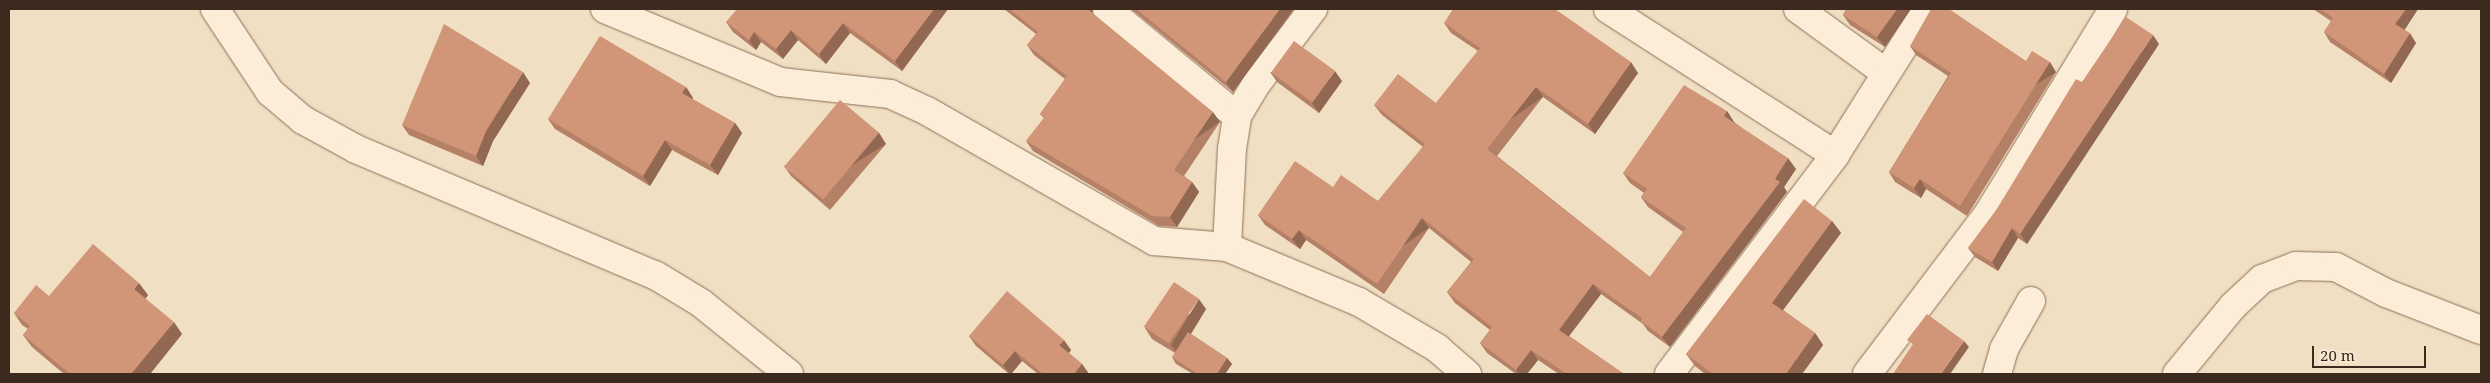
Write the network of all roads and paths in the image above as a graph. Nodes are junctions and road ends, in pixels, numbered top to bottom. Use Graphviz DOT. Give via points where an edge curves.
graph roads {
  1 [pos="215,9"];
  2 [pos="605,9"];
  3 [pos="1107,9"];
  4 [pos="1313,9"];
  5 [pos="1608,9"];
  6 [pos="1927,9"];
  7 [pos="2113,9"];
  8 [pos="1811,13"];
  9 [pos="1886,73"];
  10 [pos="1238,116"];
  11 [pos="1835,155"];
  12 [pos="1227,246"];
  13 [pos="2031,301"];
  14 [pos="2481,330"];
  15 [pos="789,374"];
  16 [pos="1467,374"];
  17 [pos="1669,374"];
  18 [pos="1867,374"];
  19 [pos="1997,374"];
  20 [pos="2177,374"];
  1 -- 15 [label="street" via="270,92 303,120 356,148 655,275 701,303"];
  2 -- 12 [label="street" via="780,82 890,94 927,111 1154,241"];
  3 -- 10 [label="street"];
  4 -- 10 [label="street" via="1257,83"];
  5 -- 11 [label="street"];
  6 -- 9 [label="street"];
  7 -- 18 [label="street" via="1988,214"];
  8 -- 9 [label="street"];
  9 -- 11 [label="street"];
  10 -- 12 [label="street" via="1232,149"];
  11 -- 17 [label="street"];
  12 -- 16 [label="street" via="1359,302 1437,348"];
  13 -- 19 [label="street" via="2004,349"];
  14 -- 20 [label="street" via="2386,293 2336,267 2296,266 2262,279 2232,306"];
}
